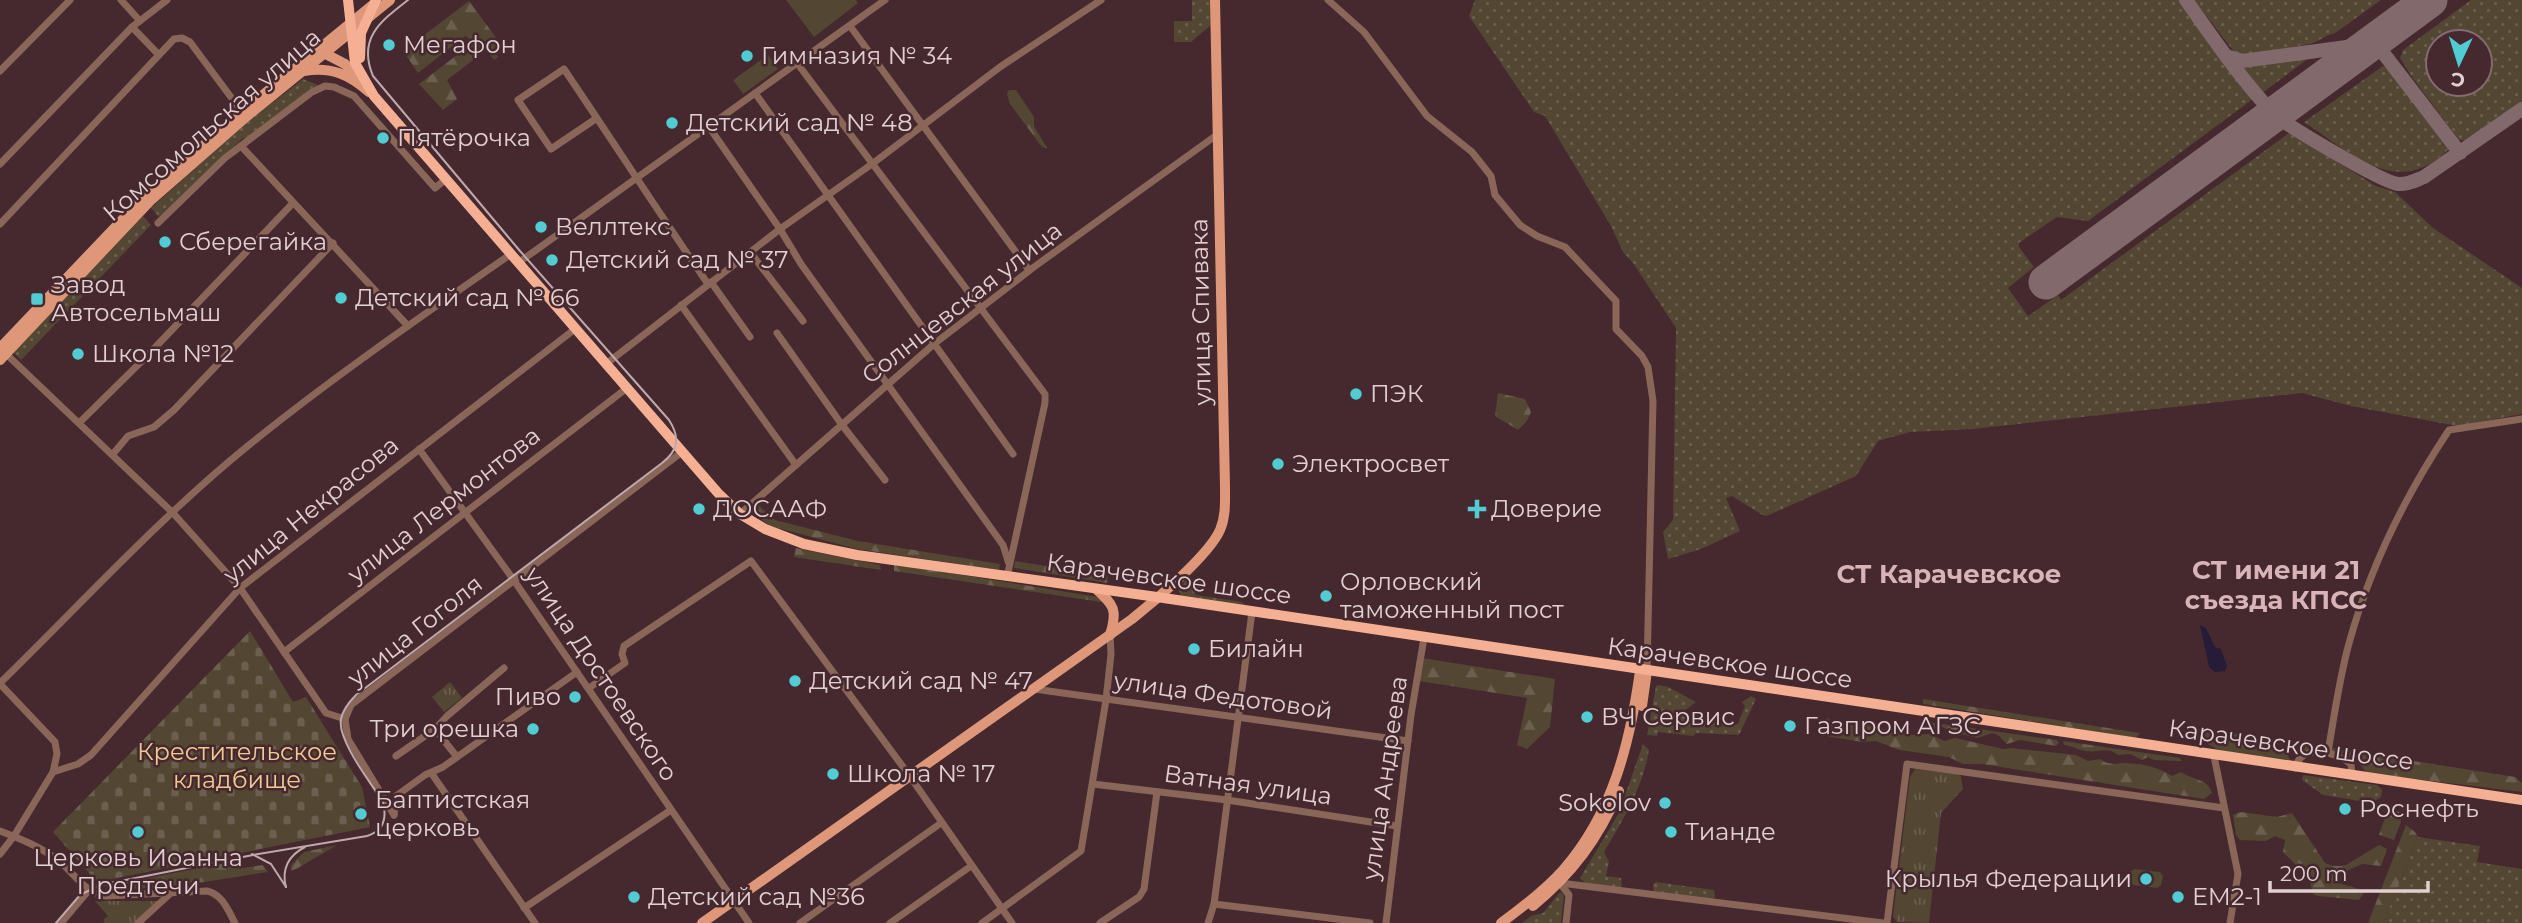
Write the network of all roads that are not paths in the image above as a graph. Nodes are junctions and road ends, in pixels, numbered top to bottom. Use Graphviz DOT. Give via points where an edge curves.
graph roads {
  1 [pos="70,0"];
  2 [pos="121,0"];
  3 [pos="167,0"];
  4 [pos="390,0"];
  5 [pos="885,0"];
  6 [pos="1101,0"];
  7 [pos="1215,0"];
  8 [pos="1328,0"];
  9 [pos="348,1"];
  10 [pos="376,1"];
  11 [pos="364,16"];
  12 [pos="140,21"];
  13 [pos="850,26"];
  14 [pos="132,27"];
  15 [pos="350,28"];
  16 [pos="320,52"];
  17 [pos="158,54"];
  18 [pos="797,64"];
  19 [pos="0,71"];
  20 [pos="300,72"];
  21 [pos="755,93"];
  22 [pos="374,96"];
  23 [pos="242,111"];
  24 [pos="597,118"];
  25 [pos="922,126"];
  26 [pos="709,127"];
  27 [pos="1218,134"];
  28 [pos="241,146"];
  29 [pos="0,164"];
  30 [pos="872,164"];
  31 [pos="446,179"];
  32 [pos="636,179"];
  33 [pos="829,194"];
  34 [pos="293,203"];
  35 [pos="158,223"];
  36 [pos="0,224"];
  37 [pos="780,229"];
  38 [pos="333,243"];
  39 [pos="750,252"];
  40 [pos="514,258"];
  41 [pos="1029,270"];
  42 [pos="709,283"];
  43 [pos="681,305"];
  44 [pos="979,309"];
  45 [pos="803,321"];
  46 [pos="408,326"];
  47 [pos="575,329"];
  48 [pos="777,333"];
  49 [pos="750,337"];
  50 [pos="934,344"];
  51 [pos="1,352"];
  52 [pos="606,364"];
  53 [pos="889,383"];
  54 [pos="627,388"];
  55 [pos="2522,419"];
  56 [pos="79,422"];
  57 [pos="842,425"];
  58 [pos="419,449"];
  59 [pos="682,452"];
  60 [pos="113,454"];
  61 [pos="1013,454"];
  62 [pos="796,465"];
  63 [pos="885,480"];
  64 [pos="465,512"];
  65 [pos="173,513"];
  66 [pos="740,514"];
  67 [pos="1009,564"];
  68 [pos="1007,577"];
  69 [pos="513,579"];
  70 [pos="240,588"];
  71 [pos="1096,589"];
  72 [pos="1157,597"];
  73 [pos="1252,612"];
  74 [pos="1110,635"];
  75 [pos="1424,638"];
  76 [pos="284,652"];
  77 [pos="504,668"];
  78 [pos="1644,671"];
  79 [pos="577,672"];
  80 [pos="0,684"];
  81 [pos="589,688"];
  82 [pos="1034,688"];
  83 [pos="1106,700"];
  84 [pos="1237,716"];
  85 [pos="345,719"];
  86 [pos="435,729"];
  87 [pos="1408,741"];
  88 [pos="2328,752"];
  89 [pos="396,756"];
  90 [pos="2214,756"];
  91 [pos="457,757"];
  92 [pos="2295,768"];
  93 [pos="53,772"];
  94 [pos="432,774"];
  95 [pos="909,775"];
  96 [pos="2352,775"];
  97 [pos="1093,784"];
  98 [pos="1157,792"];
  99 [pos="1227,800"];
  100 [pos="2522,800"];
  101 [pos="2224,808"];
  102 [pos="671,810"];
  103 [pos="941,823"];
  104 [pos="1397,826"];
  105 [pos="0,831"];
  106 [pos="14,836"];
  107 [pos="0,854"];
  108 [pos="971,866"];
  109 [pos="1557,881"];
  110 [pos="89,890"];
  111 [pos="172,892"];
  112 [pos="734,900"];
  113 [pos="1214,904"];
  114 [pos="524,908"];
  115 [pos="1001,908"];
  116 [pos="61,923"];
  117 [pos="138,923"];
  118 [pos="235,923"];
  119 [pos="535,923"];
  120 [pos="702,923"];
  121 [pos="749,923"];
  122 [pos="800,923"];
  123 [pos="890,923"];
  124 [pos="982,923"];
  125 [pos="1012,923"];
  126 [pos="1100,923"];
  127 [pos="1208,923"];
  128 [pos="1370,923"];
  129 [pos="1386,923"];
  130 [pos="1501,923"];
  131 [pos="1512,923"];
  132 [pos="1566,923"];
  133 [pos="1885,923"];
  134 [pos="2230,923"];
  1 -- 19 [label="street"];
  2 -- 12 [label="street"];
  3 -- 12 [label="street"];
  4 -- 11 [label="main road, Комсомольская улица"];
  5 -- 13 [label="street"];
  6 -- 25 [label="street"];
  7 -- 27 [label="main road, улица Спивака"];
  8 -- 78 [label="street" via="1364,32 1427,116 1472,152 1491,176 1495,195 1520,225 1565,247 1616,301 1616,329 1648,366 1653,401"];
  9 -- 11 [label="main road"];
  9 -- 15 [label="highway"];
  10 -- 11 [label="highway, Комсомольская улица"];
  11 -- 15 [label="main road, Комсомольская улица"];
  11 -- 22 [label="highway" via="359,54"];
  12 -- 14 [label="street"];
  13 -- 18 [label="street"];
  13 -- 25 [label="street"];
  14 -- 17 [label="street"];
  14 -- 29 [label="street"];
  15 -- 16 [label="main road, Комсомольская улица"];
  15 -- 22 [label="highway" via="355,63"];
  16 -- 20 [label="main road, Комсомольская улица"];
  16 -- 22 [label="main road" via="345,64"];
  16 -- 23 [label="main road, Комсомольская улица"];
  17 -- 23 [label="street" via="174,39 186,39"];
  17 -- 36 [label="street"];
  18 -- 21 [label="street"];
  18 -- 30 [label="street"];
  20 -- 22 [label="main road" via="333,70"];
  20 -- 51 [label="main road, Комсомольская улица" via="150,201"];
  21 -- 26 [label="street"];
  21 -- 33 [label="street"];
  22 -- 31 [label="highway, Карачевское шоссе"];
  23 -- 51 [label="main road, Комсомольская улица" via="145,196"];
  24 -- 24 [label="street" via="564,69 517,100 551,149"];
  24 -- 32 [label="street"];
  25 -- 30 [label="street"];
  25 -- 41 [label="street"];
  26 -- 32 [label="street"];
  26 -- 37 [label="street"];
  27 -- 41 [label="street, Солнцевская улица"];
  27 -- 72 [label="main road, улица Спивака" via="1224,514 1212,543"];
  28 -- 31 [label="street" via="313,92 334,87 355,97 435,188"];
  28 -- 34 [label="street"];
  28 -- 35 [label="street"];
  30 -- 33 [label="street"];
  30 -- 44 [label="street"];
  31 -- 40 [label="highway, Карачевское шоссе"];
  32 -- 40 [label="street"];
  32 -- 42 [label="street"];
  33 -- 37 [label="street"];
  33 -- 50 [label="street"];
  34 -- 38 [label="street"];
  34 -- 56 [label="street"];
  37 -- 39 [label="street"];
  37 -- 53 [label="street"];
  38 -- 46 [label="street"];
  38 -- 60 [label="street" via="174,410 154,427 128,436"];
  39 -- 42 [label="street"];
  39 -- 45 [label="street"];
  40 -- 46 [label="street"];
  40 -- 47 [label="highway, Карачевское шоссе"];
  41 -- 44 [label="street, Солнцевская улица"];
  42 -- 43 [label="street"];
  42 -- 49 [label="street"];
  43 -- 52 [label="street"];
  43 -- 62 [label="street"];
  44 -- 50 [label="street, Солнцевская улица"];
  44 -- 67 [label="street" via="1045,394"];
  46 -- 65 [label="street" via="251,443"];
  47 -- 52 [label="highway, Карачевское шоссе"];
  47 -- 58 [label="street, улица Некрасова"];
  48 -- 57 [label="street"];
  50 -- 53 [label="street, Солнцевская улица"];
  50 -- 61 [label="street"];
  51 -- 56 [label="street"];
  52 -- 54 [label="highway, Карачевское шоссе"];
  53 -- 57 [label="street, Солнцевская улица"];
  53 -- 67 [label="street" via="1003,545"];
  54 -- 59 [label="highway, Карачевское шоссе"];
  54 -- 64 [label="street, улица Лермонтова"];
  55 -- 88 [label="street" via="2449,429 2408,494 2348,645"];
  56 -- 60 [label="street"];
  57 -- 62 [label="street, Солнцевская улица"];
  57 -- 63 [label="street"];
  58 -- 64 [label="street, улица Достоевского"];
  58 -- 70 [label="street, улица Некрасова"];
  59 -- 66 [label="highway, Карачевское шоссе"];
  59 -- 69 [label="street, улица Гоголя"];
  60 -- 65 [label="street"];
  62 -- 66 [label="street, Солнцевская улица"];
  64 -- 69 [label="street, улица Достоевского"];
  64 -- 76 [label="street, улица Лермонтова"];
  65 -- 70 [label="street"];
  65 -- 80 [label="street"];
  66 -- 68 [label="highway, Карачевское шоссе" via="781,536 829,551"];
  67 -- 68 [label="street"];
  68 -- 71 [label="highway, Карачевское шоссе"];
  69 -- 79 [label="street, улица Достоевского"];
  69 -- 85 [label="street, улица Гоголя" via="358,698"];
  70 -- 76 [label="street"];
  70 -- 93 [label="street, улица Некрасова" via="91,755"];
  71 -- 72 [label="highway, Карачевское шоссе"];
  71 -- 74 [label="main road" via="1113,606"];
  72 -- 73 [label="highway, Карачевское шоссе"];
  72 -- 74 [label="main road, улица Спивака"];
  73 -- 75 [label="highway, Карачевское шоссе"];
  73 -- 84 [label="street"];
  74 -- 82 [label="main road, улица Спивака"];
  74 -- 83 [label="street"];
  75 -- 78 [label="highway, Карачевское шоссе"];
  75 -- 87 [label="street, улица Андреева"];
  76 -- 85 [label="street" via="326,713"];
  77 -- 86 [label="street"];
  78 -- 90 [label="highway, Карачевское шоссе"];
  78 -- 109 [label="main road" via="1637,733 1621,786 1595,836"];
  79 -- 81 [label="street, улица Достоевского"];
  79 -- 91 [label="street"];
  80 -- 93 [label="street" via="55,742"];
  81 -- 95 [label="street" via="625,663 624,646 751,561"];
  81 -- 102 [label="street, улица Достоевского"];
  82 -- 83 [label="street, улица Федотовой"];
  82 -- 95 [label="main road, улица Спивака"];
  83 -- 84 [label="street, улица Федотовой"];
  83 -- 97 [label="street"];
  84 -- 87 [label="street, улица Федотовой"];
  84 -- 99 [label="street"];
  85 -- 94 [label="street" via="348,739 394,815 396,796"];
  86 -- 89 [label="street"];
  86 -- 91 [label="street"];
  87 -- 104 [label="street, улица Андреева"];
  88 -- 92 [label="street" via="2303,755"];
  88 -- 96 [label="street" via="2351,764"];
  90 -- 92 [label="highway, Карачевское шоссе"];
  90 -- 101 [label="street"];
  91 -- 94 [label="street"];
  92 -- 96 [label="highway, Карачевское шоссе"];
  93 -- 106 [label="street"];
  94 -- 114 [label="street"];
  95 -- 103 [label="street"];
  95 -- 112 [label="main road, улица Спивака"];
  96 -- 100 [label="highway, Карачевское шоссе"];
  97 -- 98 [label="street, Ватная улица"];
  97 -- 115 [label="street" via="1081,851"];
  98 -- 99 [label="street, Ватная улица"];
  98 -- 126 [label="street" via="1144,889"];
  99 -- 104 [label="street, Ватная улица"];
  99 -- 113 [label="street"];
  101 -- 133 [label="street" via="1907,764"];
  101 -- 134 [label="street" via="2238,874"];
  102 -- 112 [label="street, улица Достоевского"];
  102 -- 114 [label="street"];
  103 -- 108 [label="street"];
  103 -- 122 [label="street"];
  104 -- 129 [label="street, улица Андреева"];
  105 -- 106 [label="street"];
  106 -- 107 [label="street"];
  106 -- 110 [label="street" via="53,857"];
  108 -- 115 [label="street"];
  108 -- 123 [label="street"];
  109 -- 130 [label="main road"];
  109 -- 131 [label="main road"];
  109 -- 132 [label="street" via="1569,895"];
  109 -- 133 [label="street"];
  110 -- 111 [label="street" via="106,896"];
  110 -- 116 [label="street"];
  111 -- 117 [label="street"];
  111 -- 118 [label="street" via="215,892"];
  112 -- 120 [label="main road, улица Спивака"];
  112 -- 121 [label="street, улица Достоевского"];
  113 -- 127 [label="street"];
  113 -- 128 [label="street"];
  114 -- 119 [label="street"];
  115 -- 124 [label="street"];
  115 -- 125 [label="street"];
}
